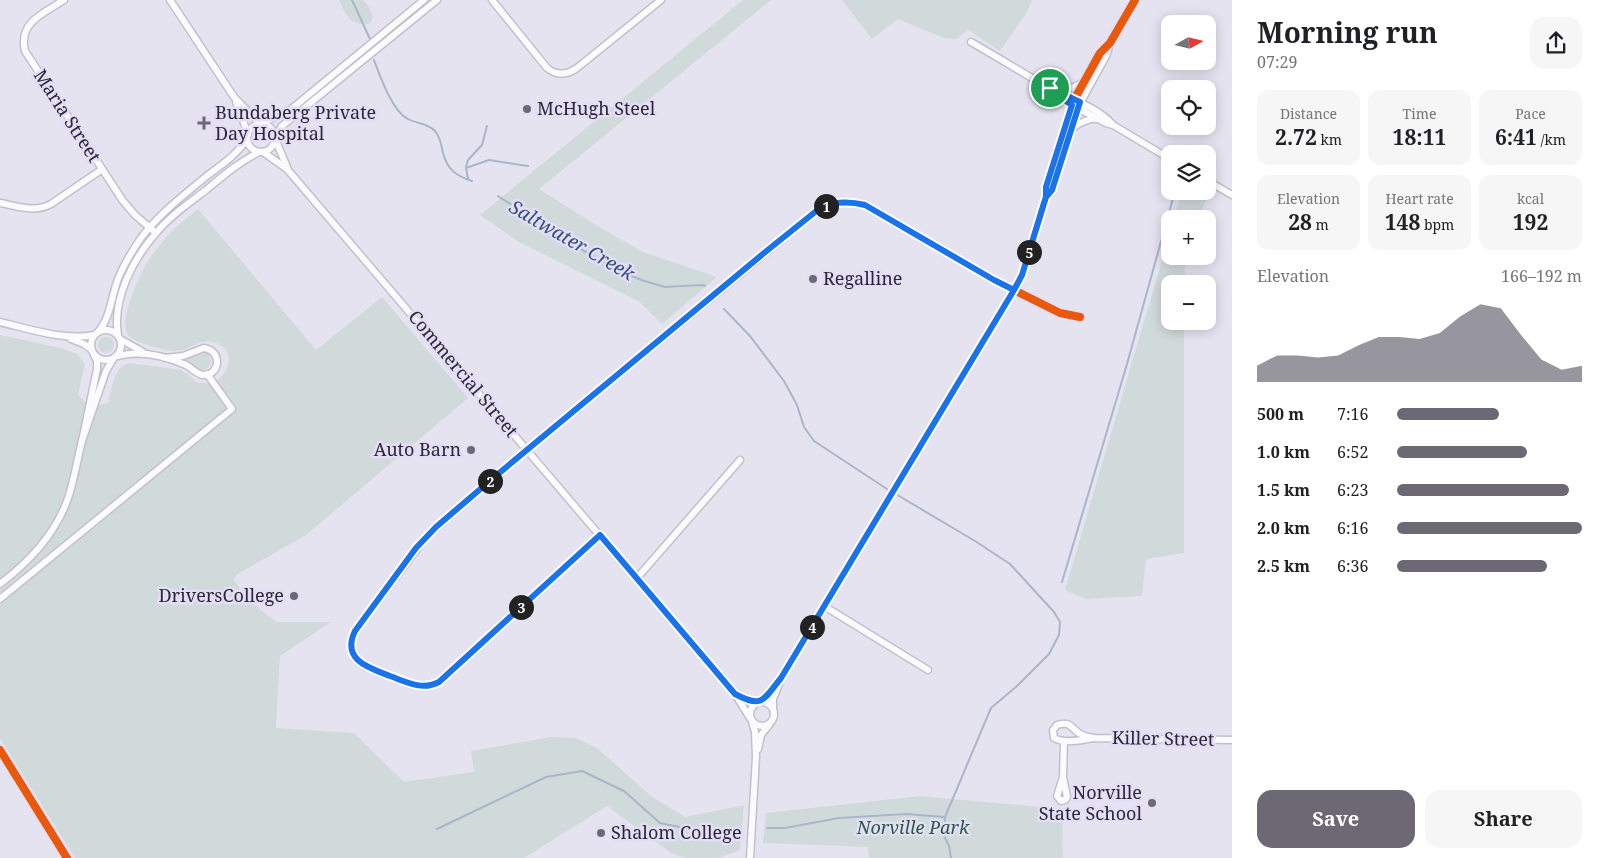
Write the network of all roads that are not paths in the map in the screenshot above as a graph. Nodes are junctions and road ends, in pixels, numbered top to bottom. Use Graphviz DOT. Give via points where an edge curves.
graph roads {
  1 [pos="64,0"];
  2 [pos="170,0"];
  3 [pos="424,0"];
  4 [pos="437,0"];
  5 [pos="492,0"];
  6 [pos="661,0"];
  7 [pos="1135,0"];
  8 [pos="971,42"];
  9 [pos="1110,42"];
  10 [pos="1083,81"];
  11 [pos="1088,88"];
  12 [pos="1052,89"];
  13 [pos="234,97"];
  14 [pos="1076,103"];
  15 [pos="1094,111"];
  16 [pos="1099,119"];
  17 [pos="261,124"];
  18 [pos="1113,125"];
  19 [pos="1071,130"];
  20 [pos="247,136"];
  21 [pos="276,139"];
  22 [pos="261,152"];
  23 [pos="1161,154"];
  24 [pos="287,169"];
  25 [pos="102,170"];
  26 [pos="1216,186"];
  27 [pos="1232,195"];
  28 [pos="1046,197"];
  29 [pos="0,203"];
  30 [pos="149,227"];
  31 [pos="156,233"];
  32 [pos="1014,290"];
  33 [pos="1080,317"];
  34 [pos="0,322"];
  35 [pos="96,334"];
  36 [pos="66,336"];
  37 [pos="119,337"];
  38 [pos="93,352"];
  39 [pos="146,353"];
  40 [pos="116,357"];
  41 [pos="165,358"];
  42 [pos="207,374"];
  43 [pos="82,441"];
  44 [pos="527,450"];
  45 [pos="740,460"];
  46 [pos="600,535"];
  47 [pos="637,578"];
  48 [pos="0,584"];
  49 [pos="0,599"];
  50 [pos="824,606"];
  51 [pos="928,670"];
  52 [pos="781,678"];
  53 [pos="735,694"];
  54 [pos="757,702"];
  55 [pos="773,708"];
  56 [pos="751,720"];
  57 [pos="770,724"];
  58 [pos="1094,738"];
  59 [pos="1232,740"];
  60 [pos="1064,741"];
  61 [pos="0,750"];
  62 [pos="756,757"];
  63 [pos="1063,777"];
  64 [pos="67,858"];
  65 [pos="750,858"];
  1 -- 25 [label="street, Maria Street" via="30,23 23,44"];
  2 -- 13 [label="street"];
  3 -- 17 [label="street" via="289,111"];
  4 -- 21 [label="street" via="282,126"];
  5 -- 6 [label="street" via="547,68 559,74 577,68"];
  7 -- 9 [label="street"];
  8 -- 12 [label="street"];
  9 -- 10 [label="street"];
  9 -- 11 [label="street"];
  10 -- 12 [label="street" via="1072,88"];
  10 -- 14 [label="street"];
  11 -- 14 [label="street"];
  11 -- 15 [label="street" via="1088,101"];
  12 -- 14 [label="street" via="1055,94"];
  13 -- 17 [label="street"];
  13 -- 20 [label="street"];
  14 -- 15 [label="street"];
  14 -- 16 [label="street"];
  14 -- 19 [label="street"];
  14 -- 28 [label="street" via="1046,187"];
  15 -- 18 [label="street"];
  16 -- 18 [label="street"];
  16 -- 19 [label="street"];
  17 -- 20 [label="street" via="252,127"];
  17 -- 21 [label="street" via="272,128"];
  18 -- 23 [label="street"];
  19 -- 28 [label="street" via="1052,190"];
  20 -- 22 [label="street" via="251,147"];
  20 -- 30 [label="street" via="231,158 172,204"];
  21 -- 22 [label="street" via="271,148"];
  21 -- 24 [label="street, Commercial Street"];
  22 -- 24 [label="street, Commercial Street"];
  22 -- 31 [label="street" via="236,166"];
  24 -- 44 [label="street, Commercial Street"];
  25 -- 29 [label="street" via="44,208 28,209"];
  25 -- 30 [label="street, Maria Street" via="129,208"];
  26 -- 27 [label="street"];
  28 -- 32 [label="street" via="1022,275"];
  30 -- 31 [label="street, Maria Street"];
  30 -- 35 [label="street" via="126,261 106,320"];
  31 -- 37 [label="street" via="135,263 123,290 117,317"];
  32 -- 33 [label="street" via="1062,314"];
  32 -- 44 [label="street" via="865,205 845,202 828,205 764,253"];
  32 -- 50 [label="street"];
  34 -- 36 [label="street"];
  35 -- 36 [label="street"];
  35 -- 37 [label="street" via="107,330"];
  35 -- 38 [label="street" via="92,340"];
  36 -- 38 [label="street"];
  37 -- 39 [label="street"];
  37 -- 40 [label="street" via="122,347"];
  38 -- 40 [label="street" via="103,360"];
  38 -- 43 [label="street" via="97,362"];
  39 -- 40 [label="street"];
  39 -- 41 [label="street"];
  40 -- 43 [label="street" via="106,371"];
  41 -- 42 [label="street" via="186,365 199,374"];
  41 -- 42 [label="street" via="183,356 200,348 209,349 216,355 217,363"];
  42 -- 49 [label="street" via="232,409"];
  43 -- 48 [label="street" via="67,500 54,526 38,550"];
  44 -- 46 [label="street, Commercial Street"];
  44 -- 46 [label="street" via="436,527 416,548 355,631 352,651 358,661 414,685 429,686 439,682"];
  45 -- 47 [label="street"];
  46 -- 47 [label="street, Commercial Street"];
  47 -- 53 [label="street, Commercial Street"];
  50 -- 51 [label="street"];
  50 -- 52 [label="street"];
  52 -- 54 [label="street" via="766,697"];
  52 -- 55 [label="street"];
  53 -- 54 [label="street, Commercial Street"];
  53 -- 56 [label="street, Commercial Street"];
  54 -- 55 [label="street" via="766,702"];
  54 -- 56 [label="street" via="750,709"];
  55 -- 57 [label="street"];
  56 -- 57 [label="street" via="761,726"];
  56 -- 62 [label="street"];
  57 -- 62 [label="street" via="762,735"];
  58 -- 59 [label="street, Killer Street"];
  58 -- 60 [label="street, Killer Street"];
  58 -- 60 [label="street" via="1081,735 1067,724 1060,724 1054,728 1053,735"];
  60 -- 63 [label="street"];
  61 -- 64 [label="street"];
  62 -- 65 [label="street"];
}
